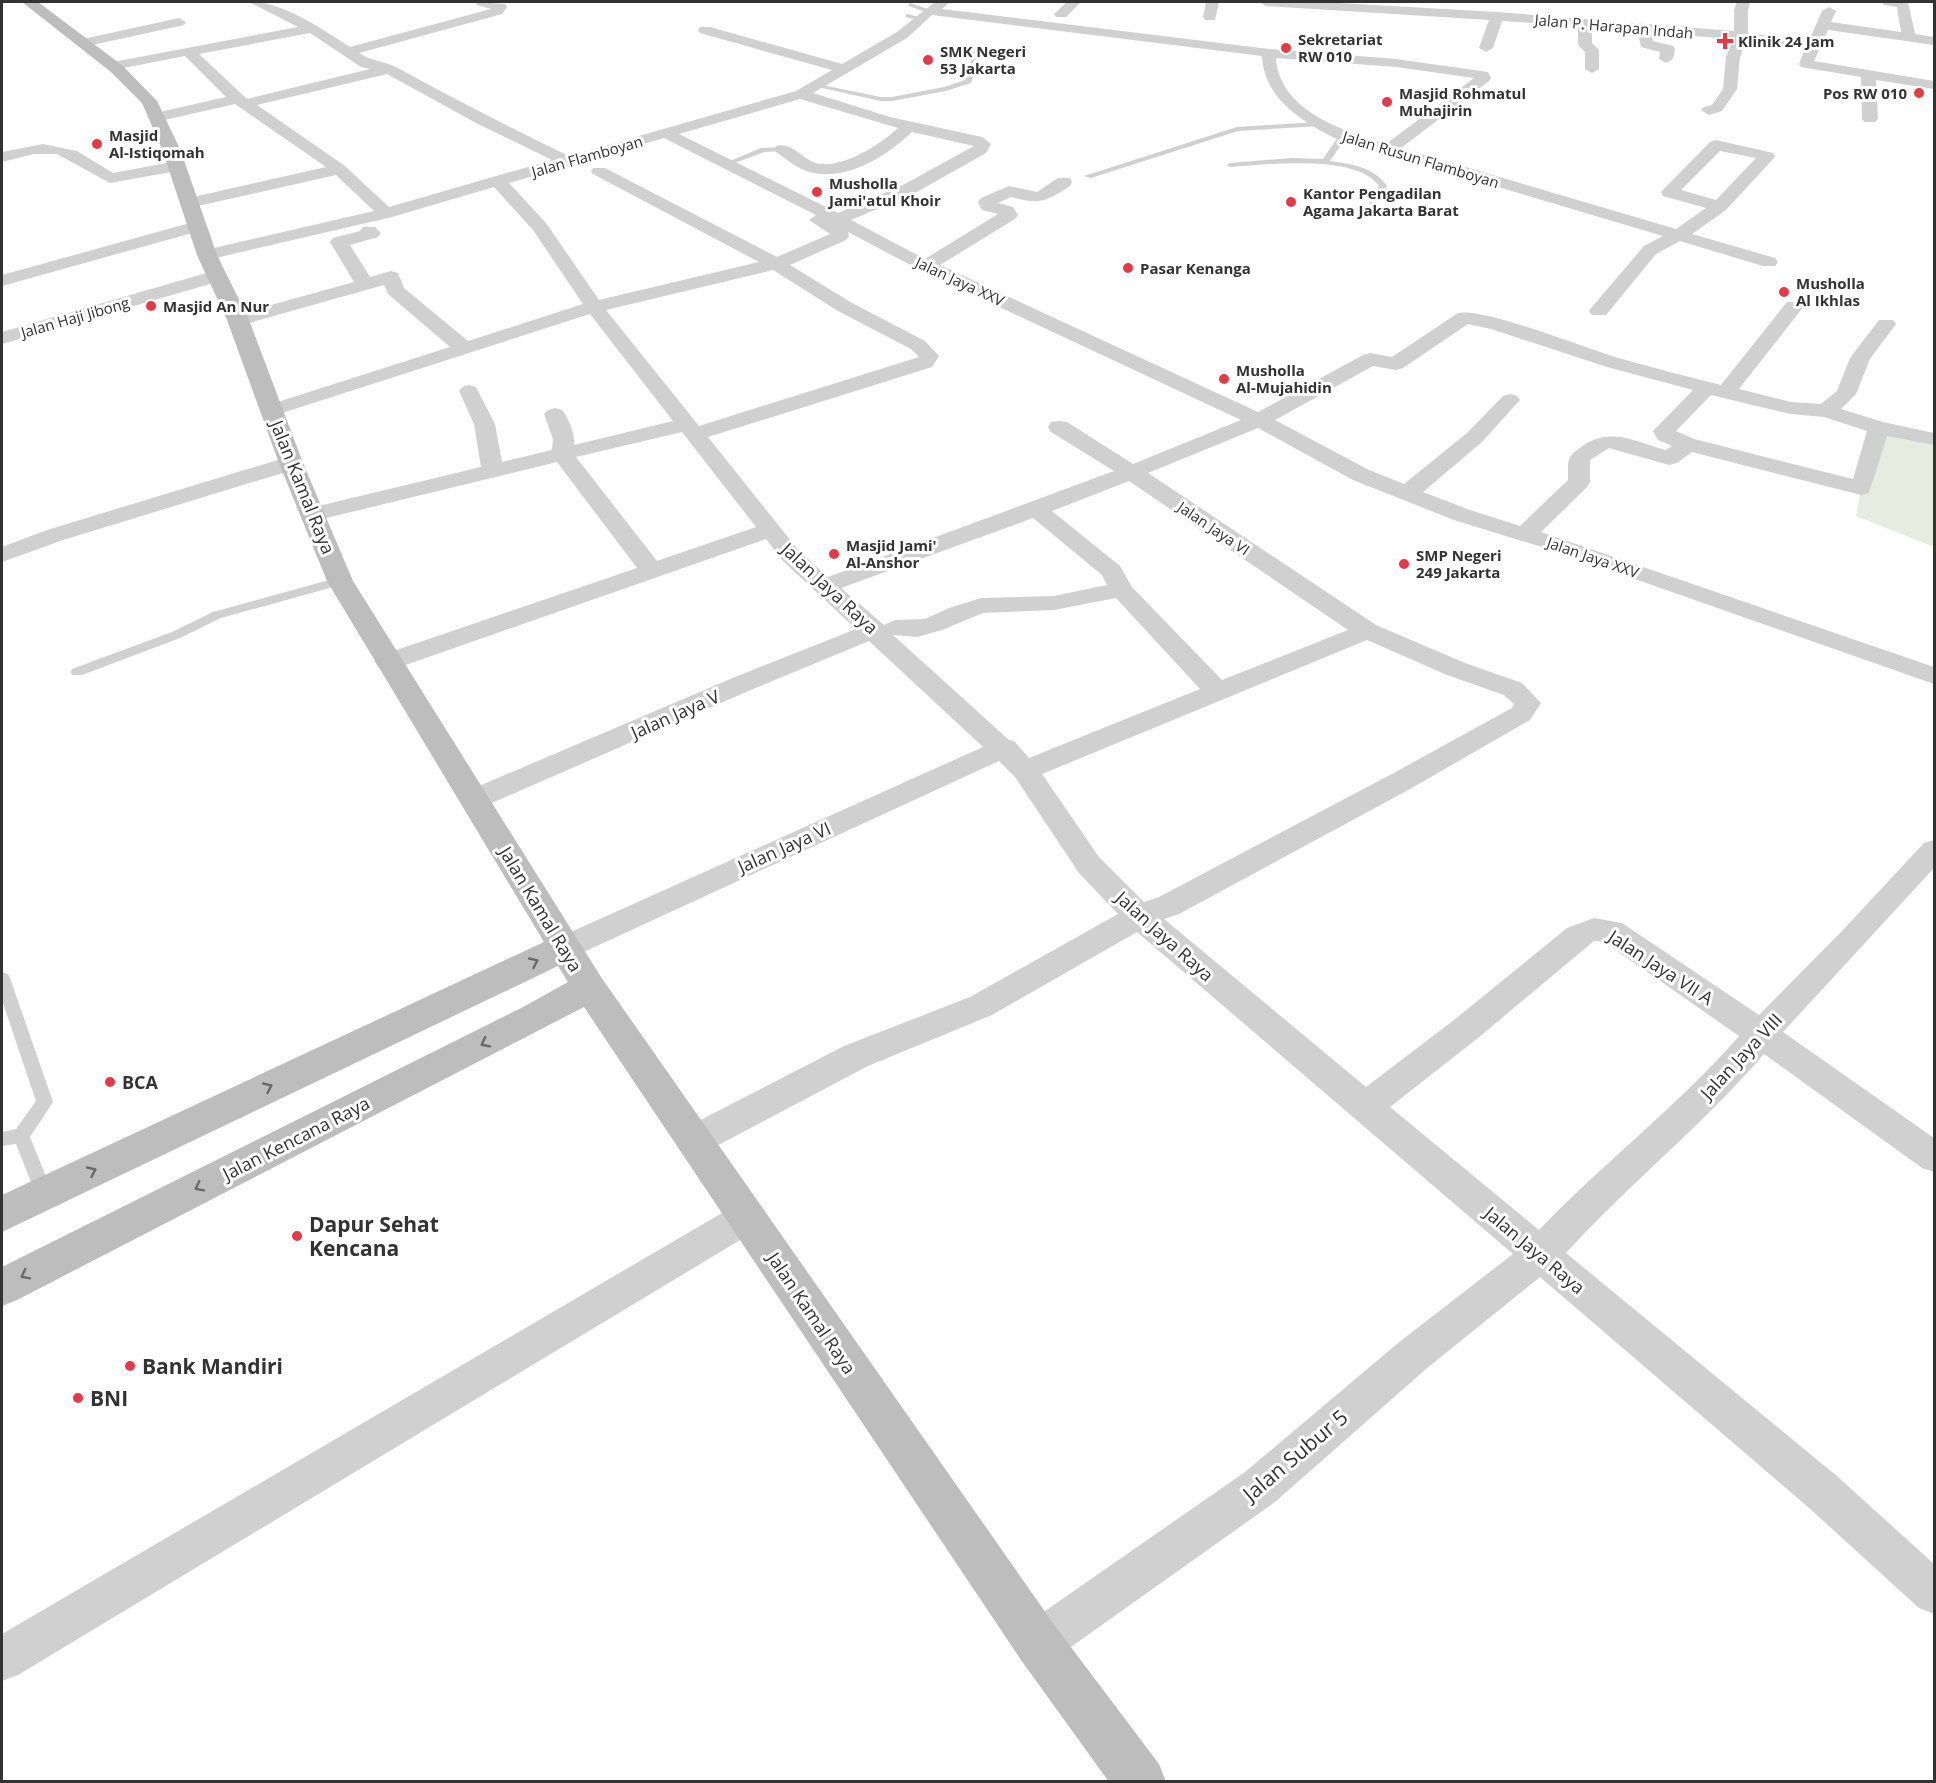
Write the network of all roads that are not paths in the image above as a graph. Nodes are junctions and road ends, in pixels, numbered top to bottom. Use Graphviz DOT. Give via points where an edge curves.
graph roads {
  1 [pos="29,2"];
  2 [pos="256,2"];
  3 [pos="482,2"];
  4 [pos="944,2"];
  5 [pos="1074,2"];
  6 [pos="1212,2"];
  7 [pos="1266,2"];
  8 [pos="1543,2"];
  9 [pos="1744,2"];
  10 [pos="1889,2"];
  11 [pos="1347,4"];
  12 [pos="910,5"];
  13 [pos="1829,11"];
  14 [pos="1649,12"];
  15 [pos="1061,14"];
  16 [pos="919,15"];
  17 [pos="1497,16"];
  18 [pos="1210,18"];
  19 [pos="1538,19"];
  20 [pos="1585,24"];
  21 [pos="1823,25"];
  22 [pos="312,28"];
  23 [pos="1648,28"];
  24 [pos="705,30"];
  25 [pos="188,33"];
  26 [pos="1741,36"];
  27 [pos="1909,37"];
  28 [pos="1935,41"];
  29 [pos="83,43"];
  30 [pos="1812,46"];
  31 [pos="979,47"];
  32 [pos="1486,48"];
  33 [pos="348,52"];
  34 [pos="1269,53"];
  35 [pos="1666,59"];
  36 [pos="113,66"];
  37 [pos="389,69"];
  38 [pos="844,69"];
  39 [pos="1592,69"];
  40 [pos="1868,75"];
  41 [pos="1935,85"];
  42 [pos="817,86"];
  43 [pos="801,94"];
  44 [pos="240,101"];
  45 [pos="1709,110"];
  46 [pos="156,117"];
  47 [pos="1869,119"];
  48 [pos="1318,124"];
  49 [pos="907,128"];
  50 [pos="660,134"];
  51 [pos="1343,136"];
  52 [pos="782,149"];
  53 [pos="1388,150"];
  54 [pos="2,157"];
  55 [pos="568,162"];
  56 [pos="1325,162"];
  57 [pos="729,163"];
  58 [pos="1230,165"];
  59 [pos="177,166"];
  60 [pos="339,169"];
  61 [pos="598,171"];
  62 [pos="1088,176"];
  63 [pos="498,181"];
  64 [pos="1064,182"];
  65 [pos="1373,204"];
  66 [pos="1720,206"];
  67 [pos="386,213"];
  68 [pos="433,217"];
  69 [pos="837,220"];
  70 [pos="365,226"];
  71 [pos="1679,235"];
  72 [pos="202,240"];
  73 [pos="1768,262"];
  74 [pos="776,264"];
  75 [pos="926,266"];
  76 [pos="2,281"];
  77 [pos="364,283"];
  78 [pos="1794,306"];
  79 [pos="594,307"];
  80 [pos="1599,311"];
  81 [pos="238,320"];
  82 [pos="1886,324"];
  83 [pos="2,338"];
  84 [pos="464,348"];
  85 [pos="1716,390"];
  86 [pos="469,391"];
  87 [pos="1510,399"];
  88 [pos="272,410"];
  89 [pos="1826,411"];
  90 [pos="555,414"];
  91 [pos="1259,420"];
  92 [pos="1059,427"];
  93 [pos="1879,428"];
  94 [pos="692,429"];
  95 [pos="1935,439"];
  96 [pos="1686,444"];
  97 [pos="563,454"];
  98 [pos="291,463"];
  99 [pos="494,472"];
  100 [pos="1131,472"];
  101 [pos="1407,493"];
  102 [pos="1035,509"];
  103 [pos="314,514"];
  104 [pos="770,530"];
  105 [pos="1524,535"];
  106 [pos="2,555"];
  107 [pos="652,571"];
  108 [pos="340,581"];
  109 [pos="825,586"];
  110 [pos="1122,590"];
  111 [pos="885,629"];
  112 [pos="1367,632"];
  113 [pos="388,662"];
  114 [pos="77,672"];
  115 [pos="1935,676"];
  116 [pos="1217,691"];
  117 [pos="1015,759"];
  118 [pos="475,799"];
  119 [pos="1935,850"];
  120 [pos="1139,916"];
  121 [pos="564,948"];
  122 [pos="2,978"];
  123 [pos="589,987"];
  124 [pos="1761,1034"];
  125 [pos="1364,1107"];
  126 [pos="21,1136"];
  127 [pos="2,1139"];
  128 [pos="695,1140"];
  129 [pos="1935,1157"];
  130 [pos="44,1194"];
  131 [pos="2,1214"];
  132 [pos="747,1217"];
  133 [pos="1540,1254"];
  134 [pos="2,1287"];
  135 [pos="1935,1593"];
  136 [pos="1038,1643"];
  137 [pos="2,1659"];
  138 [pos="1141,1782"];
  1 -- 29 [label="main road, Jalan Kamal Raya"];
  2 -- 22 [label="street"];
  3 -- 33 [label="street" via="500,7"];
  4 -- 16 [label="street, Jalan Flamboyan"];
  5 -- 15 [label="street"];
  6 -- 18 [label="street"];
  7 -- 11 [label="street, Jalan P. Harapan Indah"];
  8 -- 19 [label="street"];
  9 -- 26 [label="street"];
  10 -- 27 [label="street" via="1903,4"];
  11 -- 17 [label="street, Jalan P. Harapan Indah"];
  12 -- 16 [label="lane"];
  13 -- 21 [label="street"];
  14 -- 23 [label="street"];
  16 -- 34 [label="street" via="984,16"];
  16 -- 38 [label="street, Jalan Flamboyan" via="902,35"];
  17 -- 19 [label="street, Jalan P. Harapan Indah"];
  17 -- 32 [label="street"];
  19 -- 20 [label="street, Jalan P. Harapan Indah"];
  20 -- 23 [label="street, Jalan P. Harapan Indah"];
  20 -- 39 [label="street" via="1585,45 1592,50"];
  21 -- 27 [label="street"];
  21 -- 30 [label="street"];
  22 -- 25 [label="street"];
  22 -- 33 [label="street"];
  23 -- 26 [label="street, Jalan P. Harapan Indah"];
  23 -- 35 [label="street" via="1646,44 1668,48"];
  24 -- 38 [label="street"];
  25 -- 29 [label="street"];
  25 -- 36 [label="street"];
  25 -- 44 [label="street"];
  26 -- 30 [label="street, Jalan P. Harapan Indah"];
  26 -- 45 [label="street" via="1733,57 1730,88 1717,108"];
  27 -- 28 [label="street"];
  29 -- 36 [label="main road, Jalan Kamal Raya"];
  30 -- 40 [label="street" via="1805,63 1810,66"];
  31 -- 42 [label="lane" via="968,81 946,89 881,99"];
  33 -- 37 [label="street" via="366,64"];
  34 -- 48 [label="street, Jalan Rusun Flamboyan" via="1271,76 1280,90"];
  34 -- 53 [label="street" via="1406,64 1483,75"];
  36 -- 46 [label="main road, Jalan Kamal Raya" via="149,100"];
  37 -- 44 [label="street"];
  37 -- 55 [label="street"];
  38 -- 42 [label="street, Jalan Flamboyan"];
  40 -- 41 [label="street"];
  40 -- 47 [label="street"];
  42 -- 43 [label="street, Jalan Flamboyan"];
  43 -- 49 [label="street"];
  43 -- 50 [label="street, Jalan Flamboyan"];
  44 -- 46 [label="street"];
  44 -- 60 [label="street"];
  46 -- 59 [label="main road, Jalan Kamal Raya"];
  48 -- 51 [label="street, Jalan Rusun Flamboyan"];
  48 -- 62 [label="lane" via="1237,129"];
  49 -- 52 [label="street" via="896,141 830,170 810,167"];
  49 -- 69 [label="street" via="976,140 983,146 909,189"];
  50 -- 55 [label="street, Jalan Flamboyan"];
  50 -- 57 [label="street, Jalan Jaya XXV"];
  50 -- 74 [label="street" via="838,229 840,236"];
  51 -- 53 [label="street, Jalan Rusun Flamboyan"];
  51 -- 56 [label="lane"];
  52 -- 57 [label="lane" via="764,150"];
  53 -- 71 [label="street, Jalan Rusun Flamboyan"];
  54 -- 59 [label="street" via="42,147 59,148 110,178"];
  55 -- 63 [label="street, Jalan Flamboyan"];
  56 -- 58 [label="lane"];
  56 -- 65 [label="lane" via="1380,180 1383,186"];
  57 -- 69 [label="street, Jalan Jaya XXV"];
  59 -- 72 [label="main road, Jalan Kamal Raya"];
  60 -- 67 [label="street"];
  60 -- 72 [label="street"];
  61 -- 74 [label="street"];
  63 -- 67 [label="street, Jalan Flamboyan"];
  63 -- 79 [label="street, Jalan Jaya Raya" via="540,228"];
  64 -- 75 [label="street" via="1041,197 1009,191 987,202 1010,215"];
  66 -- 66 [label="street" via="1728,198 1767,156 1716,145 1669,192"];
  66 -- 71 [label="street"];
  67 -- 70 [label="street, Jalan Flamboyan"];
  68 -- 70 [label="street"];
  69 -- 75 [label="street, Jalan Jaya XXV"];
  70 -- 72 [label="street, Jalan Flamboyan"];
  70 -- 77 [label="street" via="339,242"];
  71 -- 73 [label="street, Jalan Rusun Flamboyan"];
  71 -- 80 [label="street" via="1650,250"];
  72 -- 76 [label="street"];
  72 -- 81 [label="main road, Jalan Kamal Raya"];
  72 -- 83 [label="street, Jalan Haji Jibong"];
  74 -- 79 [label="street"];
  74 -- 94 [label="street" via="918,345 929,359"];
  75 -- 91 [label="street, Jalan Jaya XXV"];
  77 -- 81 [label="street"];
  77 -- 84 [label="street" via="394,278 395,290"];
  78 -- 85 [label="street"];
  79 -- 84 [label="street"];
  79 -- 94 [label="street, Jalan Jaya Raya"];
  81 -- 88 [label="main road, Jalan Kamal Raya"];
  82 -- 89 [label="street" via="1860,358 1846,394"];
  84 -- 88 [label="street"];
  85 -- 89 [label="street" via="1791,408"];
  85 -- 91 [label="street" via="1465,317 1396,364 1370,359"];
  85 -- 96 [label="street" via="1664,431"];
  86 -- 99 [label="street" via="488,434 487,453"];
  87 -- 101 [label="street" via="1496,418"];
  88 -- 98 [label="main road, Jalan Kamal Raya"];
  89 -- 93 [label="street"];
  90 -- 97 [label="street" via="564,439"];
  91 -- 100 [label="street"];
  91 -- 101 [label="street, Jalan Jaya XXV" via="1361,475"];
  92 -- 100 [label="street, Jalan Jaya VI"];
  93 -- 95 [label="street"];
  93 -- 96 [label="street" via="1861,488"];
  94 -- 97 [label="street"];
  94 -- 104 [label="street, Jalan Jaya Raya"];
  96 -- 105 [label="street" via="1669,458 1617,442 1603,442 1579,458 1579,482"];
  97 -- 99 [label="street"];
  97 -- 107 [label="street" via="612,524"];
  98 -- 103 [label="main road, Jalan Kamal Raya"];
  98 -- 106 [label="street"];
  99 -- 103 [label="street"];
  100 -- 102 [label="street"];
  100 -- 112 [label="street, Jalan Jaya VI"];
  101 -- 105 [label="street, Jalan Jaya XXV"];
  102 -- 109 [label="street"];
  102 -- 110 [label="street" via="1112,571"];
  103 -- 108 [label="main road, Jalan Kamal Raya"];
  104 -- 107 [label="street"];
  104 -- 109 [label="street, Jalan Jaya Raya" via="791,556"];
  105 -- 115 [label="street, Jalan Jaya XXV"];
  107 -- 113 [label="street"];
  108 -- 113 [label="main road, Jalan Kamal Raya"];
  108 -- 114 [label="lane" via="217,615 176,635"];
  109 -- 111 [label="street, Jalan Jaya Raya"];
  110 -- 111 [label="street, Jalan Jaya V" via="1054,603 981,606 917,629"];
  110 -- 116 [label="street"];
  111 -- 117 [label="street, Jalan Jaya Raya"];
  111 -- 118 [label="street, Jalan Jaya V" via="744,683"];
  112 -- 116 [label="street, Jalan Jaya VI"];
  112 -- 120 [label="street, Jalan Jaya VI" via="1513,689 1528,703 1526,710 1400,783 1168,906"];
  113 -- 118 [label="main road, Jalan Kamal Raya"];
  116 -- 117 [label="street, Jalan Jaya VI"];
  117 -- 120 [label="street, Jalan Jaya Raya" via="1089,865"];
  117 -- 121 [label="street, Jalan Jaya VI"];
  118 -- 121 [label="main road, Jalan Kamal Raya"];
  119 -- 124 [label="street, Jalan Jaya VIII"];
  120 -- 125 [label="street, Jalan Jaya Raya"];
  120 -- 128 [label="street" via="981,1006 856,1056"];
  121 -- 123 [label="main road, Jalan Kamal Raya"];
  130 -- 121 [label="main road, one-way"];
  122 -- 126 [label="lane" via="45,1102"];
  123 -- 128 [label="main road, Jalan Kamal Raya"];
  123 -- 134 [label="main road, Jalan Kencana Raya, one-way"];
  124 -- 125 [label="street, Jalan Jaya VII A" via="1611,932 1588,930"];
  124 -- 129 [label="street, Jalan Jaya VII A"];
  124 -- 133 [label="street, Jalan Jaya VIII" via="1724,1077"];
  125 -- 133 [label="street, Jalan Jaya Raya"];
  126 -- 127 [label="lane"];
  126 -- 130 [label="lane"];
  128 -- 132 [label="main road, Jalan Kamal Raya"];
  130 -- 131 [label="main road"];
  132 -- 136 [label="main road, Jalan Kamal Raya"];
  132 -- 137 [label="street"];
  133 -- 135 [label="street, Jalan Jaya Raya" via="1823,1492"];
  133 -- 136 [label="street, Jalan Subur 5" via="1412,1356 1260,1487"];
  136 -- 138 [label="main road, Jalan Kamal Raya"];
}
